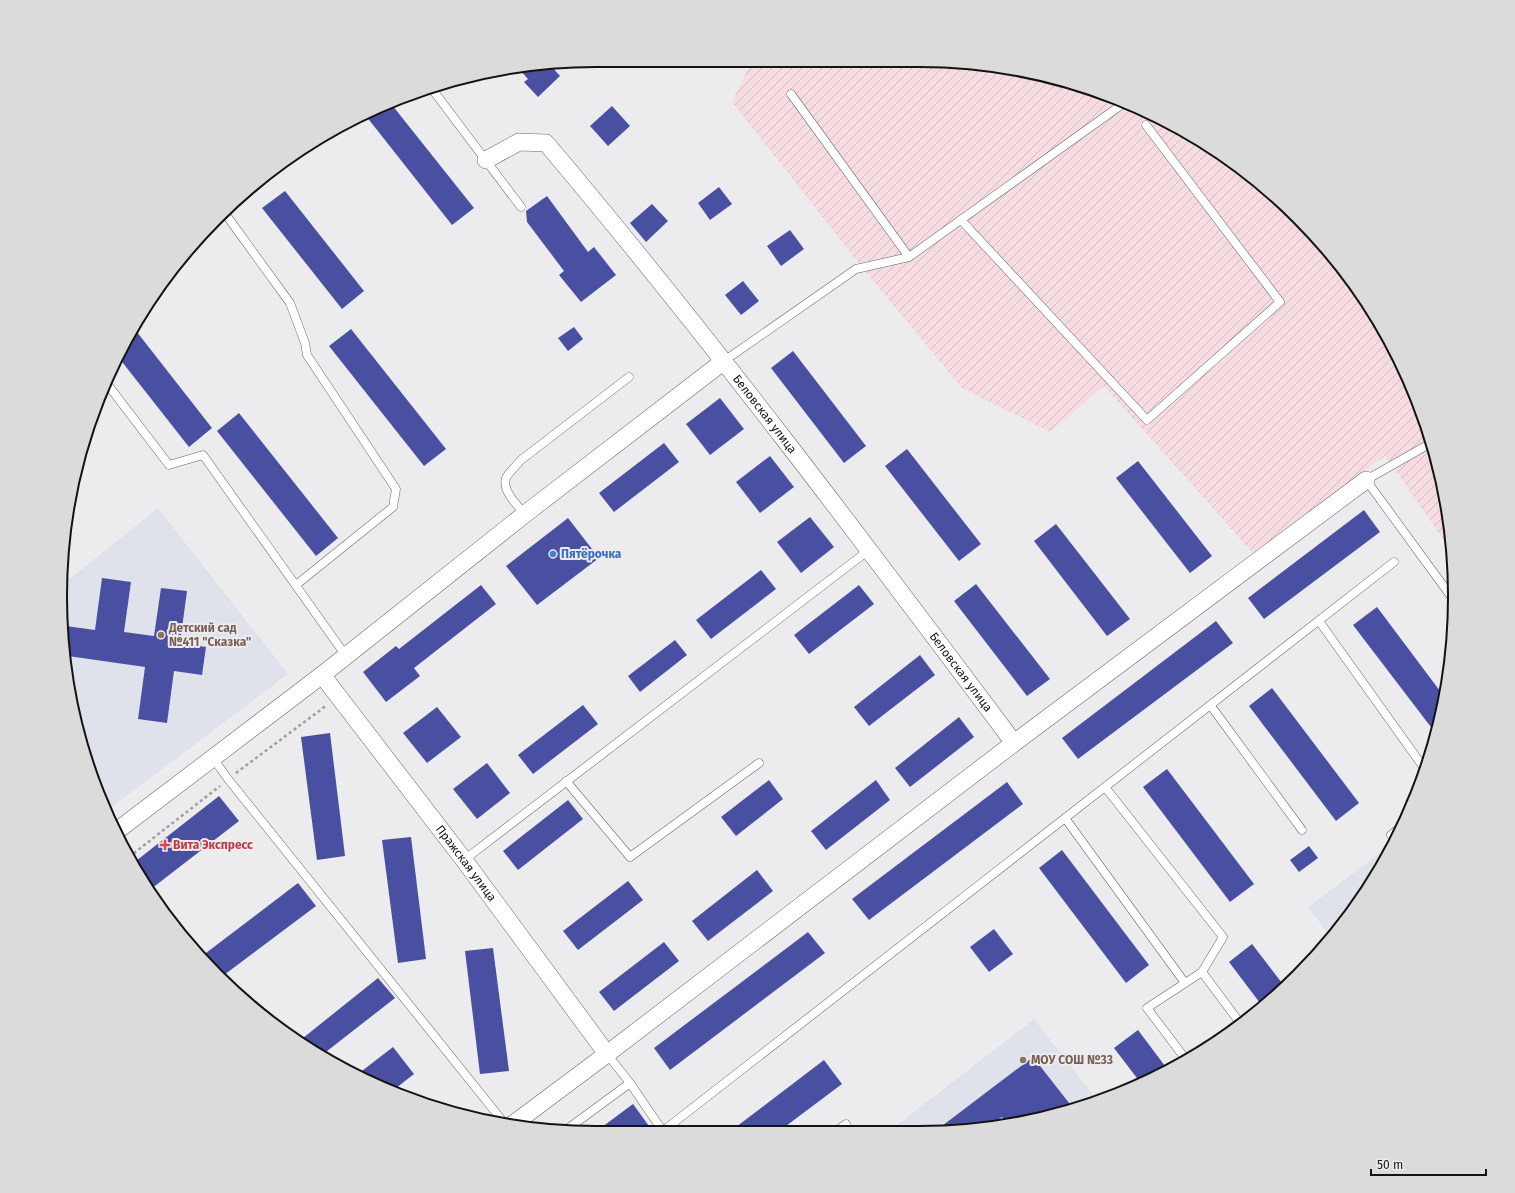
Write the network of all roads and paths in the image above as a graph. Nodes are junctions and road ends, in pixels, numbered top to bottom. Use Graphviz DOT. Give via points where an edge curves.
graph roads {
  1 [pos="435,92"];
  2 [pos="791,94"];
  3 [pos="1119,106"];
  4 [pos="1146,125"];
  5 [pos="486,160"];
  6 [pos="521,207"];
  7 [pos="227,217"];
  8 [pos="961,220"];
  9 [pos="909,257"];
  10 [pos="724,361"];
  11 [pos="628,376"];
  12 [pos="110,388"];
  13 [pos="1426,446"];
  14 [pos="1366,480"];
  15 [pos="525,514"];
  16 [pos="869,550"];
  17 [pos="1394,562"];
  18 [pos="296,585"];
  19 [pos="1448,592"];
  20 [pos="1319,621"];
  21 [pos="346,656"];
  22 [pos="322,675"];
  23 [pos="1211,706"];
  24 [pos="1014,743"];
  25 [pos="213,758"];
  26 [pos="759,763"];
  27 [pos="1421,764"];
  28 [pos="566,781"];
  29 [pos="1105,787"];
  30 [pos="1065,818"];
  31 [pos="121,828"];
  32 [pos="1302,830"];
  33 [pos="464,860"];
  34 [pos="1202,972"];
  35 [pos="1185,983"];
  36 [pos="1237,1020"];
  37 [pos="607,1054"];
  38 [pos="1183,1055"];
  39 [pos="630,1083"];
  40 [pos="499,1117"];
  41 [pos="519,1120"];
  42 [pos="846,1124"];
  43 [pos="572,1125"];
  44 [pos="660,1126"];
  45 [pos="672,1126"];
  46 [pos="844,1126"];
  1 -- 5 [label="lane"];
  2 -- 9 [label="lane"];
  3 -- 8 [label="lane"];
  4 -- 8 [label="lane" via="1280,302 1147,420"];
  5 -- 6 [label="lane"];
  5 -- 10 [label="street, Беловская улица" via="519,142 546,143"];
  7 -- 18 [label="lane" via="290,303 306,343 307,355 396,489 393,507"];
  8 -- 9 [label="lane"];
  9 -- 10 [label="lane" via="856,269"];
  10 -- 15 [label="street"];
  10 -- 16 [label="street, Беловская улица"];
  11 -- 15 [label="lane" via="521,460 506,477 508,493"];
  12 -- 18 [label="lane" via="169,465 203,456"];
  13 -- 14 [label="lane"];
  14 -- 19 [label="lane"];
  14 -- 24 [label="street"];
  15 -- 21 [label="street"];
  16 -- 24 [label="street, Беловская улица"];
  16 -- 28 [label="lane"];
  17 -- 20 [label="lane"];
  18 -- 21 [label="lane"];
  20 -- 23 [label="lane"];
  20 -- 27 [label="lane"];
  21 -- 22 [label="street"];
  22 -- 25 [label="street"];
  22 -- 33 [label="street, Пражская улица"];
  23 -- 29 [label="lane"];
  23 -- 32 [label="lane"];
  24 -- 37 [label="street"];
  25 -- 31 [label="street"];
  25 -- 40 [label="lane"];
  26 -- 28 [label="lane" via="630,857"];
  28 -- 33 [label="lane"];
  29 -- 30 [label="lane"];
  29 -- 34 [label="lane" via="1223,936"];
  30 -- 35 [label="lane"];
  30 -- 45 [label="lane"];
  33 -- 37 [label="street, Пражская улица"];
  34 -- 35 [label="lane"];
  34 -- 36 [label="lane"];
  35 -- 38 [label="lane" via="1147,1008"];
  37 -- 39 [label="lane"];
  37 -- 41 [label="street"];
  39 -- 43 [label="lane"];
  39 -- 44 [label="lane"];
  42 -- 46 [label="lane"];
}
